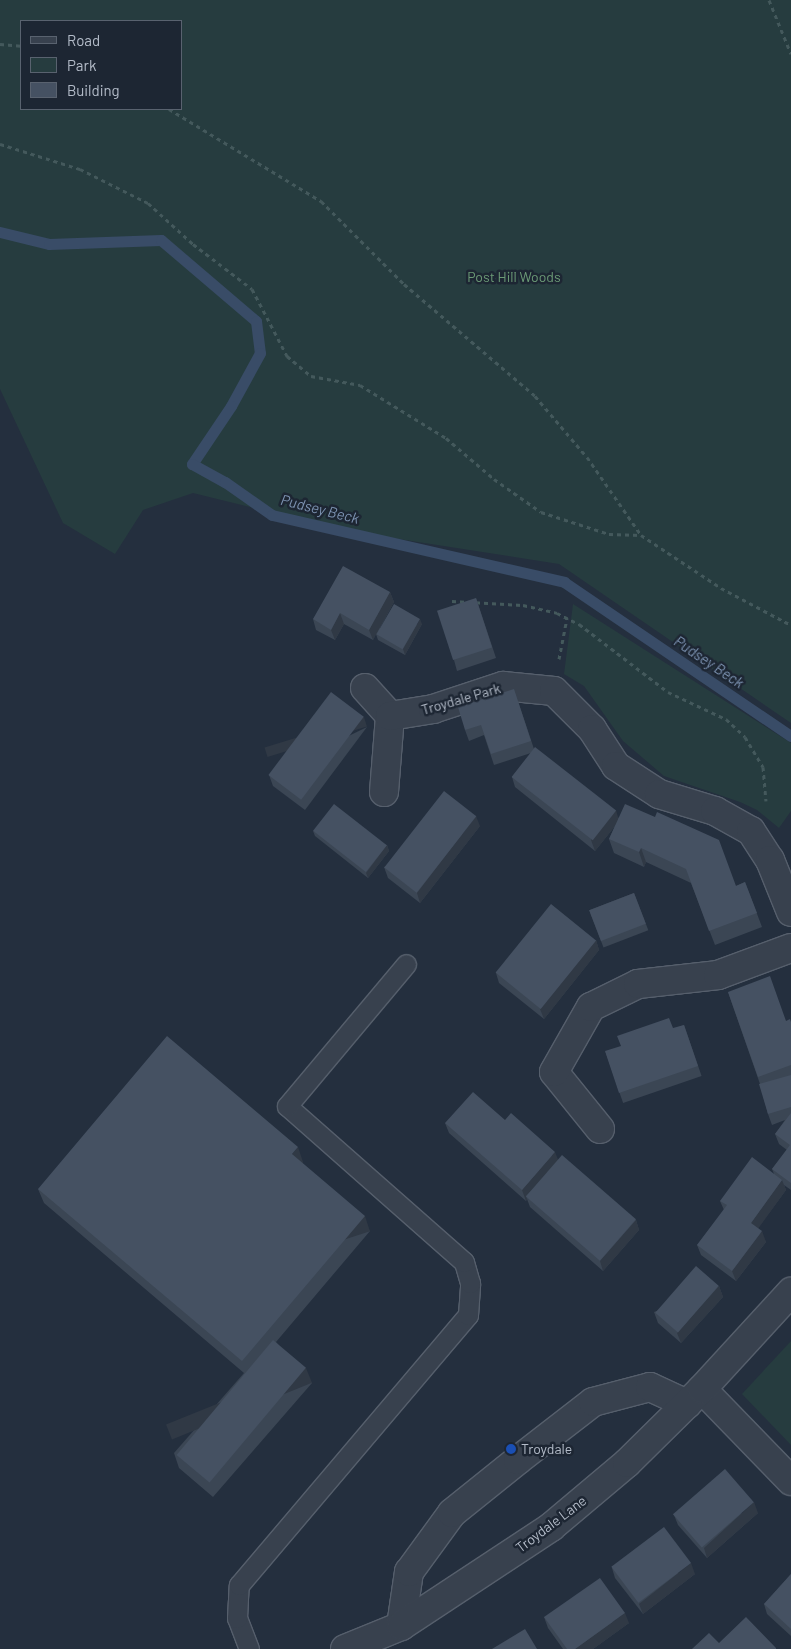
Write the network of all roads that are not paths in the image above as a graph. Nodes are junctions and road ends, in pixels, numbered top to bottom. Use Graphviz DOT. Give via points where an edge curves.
graph roads {
  1 [pos="365,688"];
  2 [pos="390,716"];
  3 [pos="384,792"];
  4 [pos="791,912"];
  5 [pos="791,948"];
  6 [pos="406,964"];
  7 [pos="600,1129"];
  8 [pos="791,1292"];
  9 [pos="695,1397"];
  10 [pos="791,1481"];
  11 [pos="401,1626"];
  12 [pos="249,1649"];
  13 [pos="345,1649"];
  1 -- 2 [label="street"];
  2 -- 3 [label="street"];
  2 -- 4 [label="street, Troydale Park" via="433,709 503,686 554,691 592,729 616,766 658,794 715,811 751,831 770,860"];
  5 -- 7 [label="street" via="718,975 638,984 592,1007 554,1072"];
  6 -- 12 [label="lane" via="287,1106 464,1262 470,1283 468,1315 239,1585 237,1618"];
  8 -- 9 [label="street, Troydale Lane"];
  9 -- 10 [label="street"];
  9 -- 11 [label="street, Troydale Lane" via="627,1463 551,1527"];
  9 -- 11 [label="street" via="650,1387 593,1402 518,1460 452,1513 409,1572"];
  11 -- 13 [label="street, Troydale Lane"];
}
